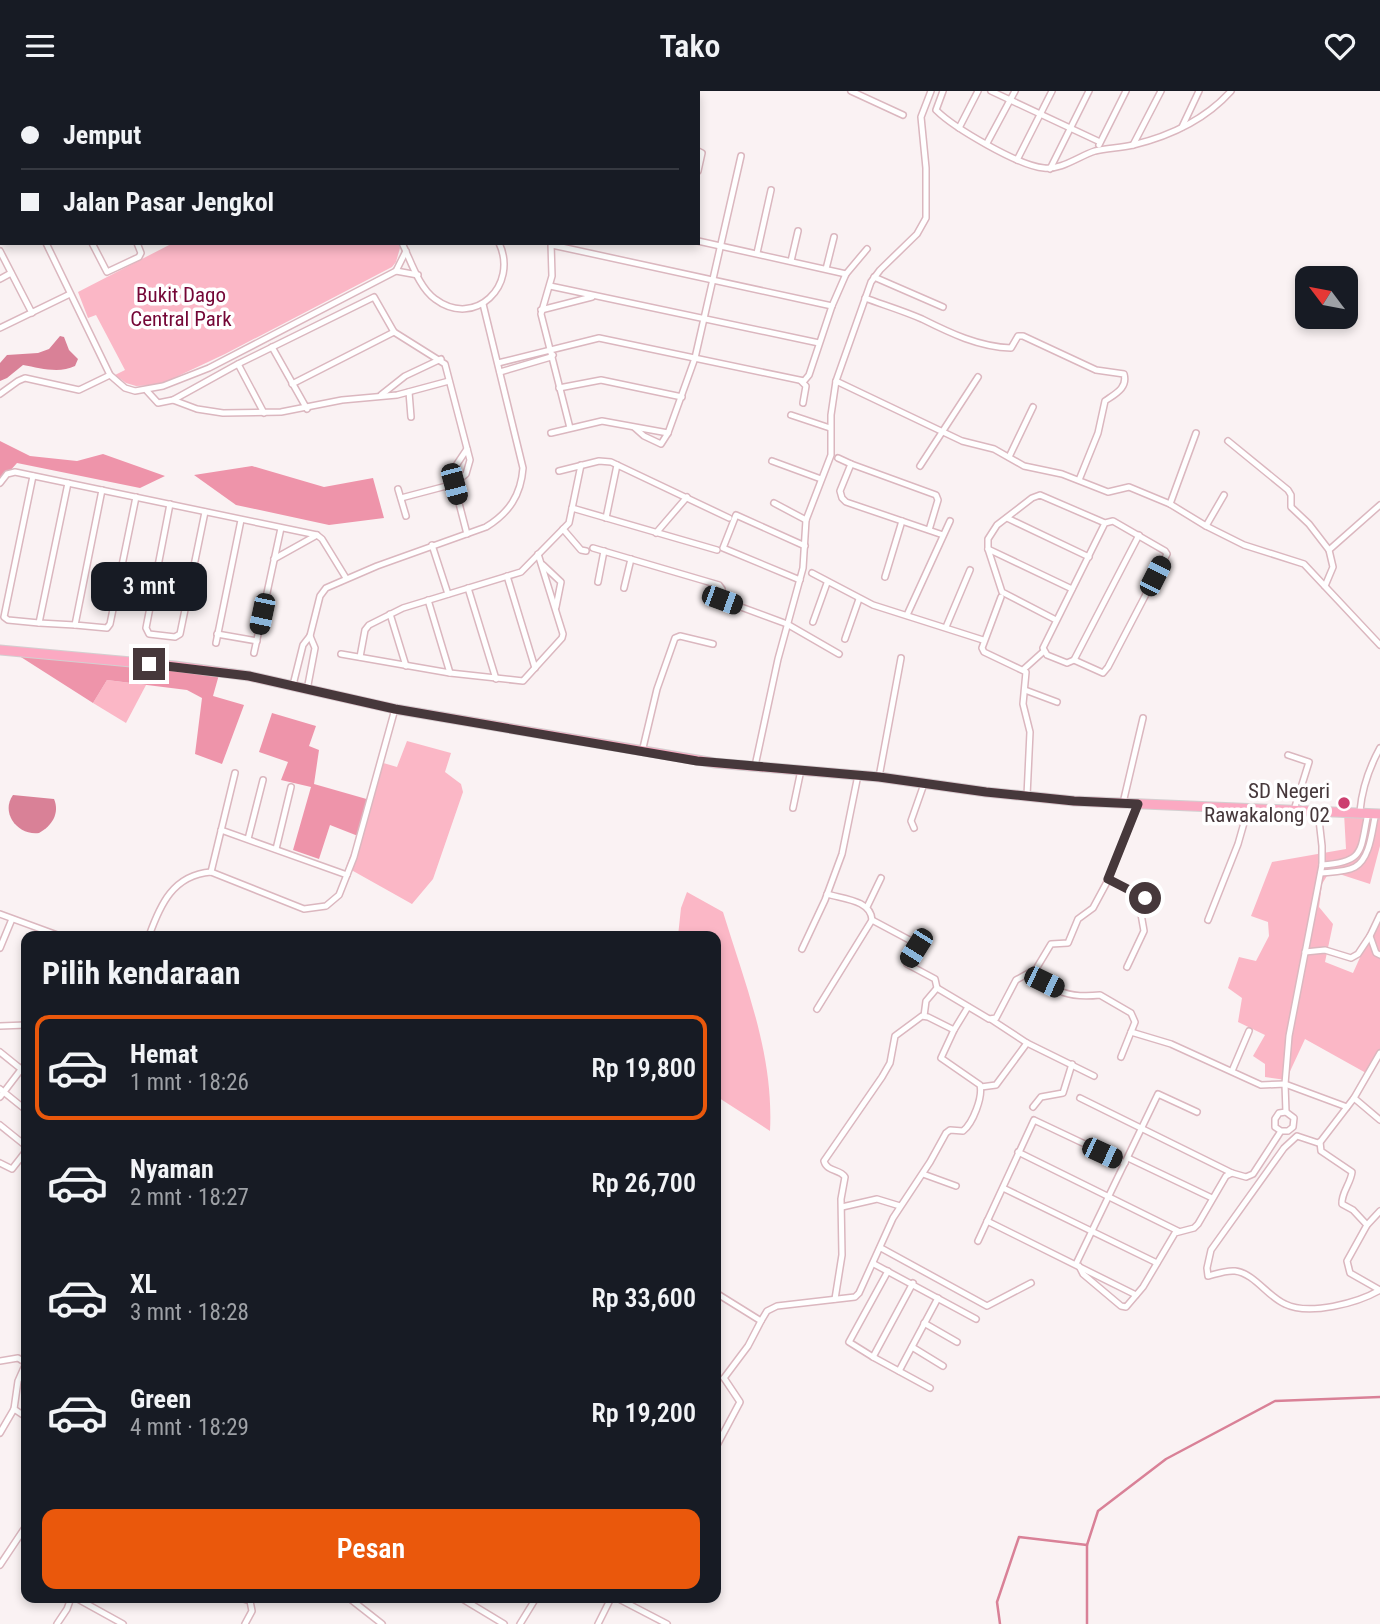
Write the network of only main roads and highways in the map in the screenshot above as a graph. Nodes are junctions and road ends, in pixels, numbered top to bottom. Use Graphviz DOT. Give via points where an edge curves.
graph roads {
  1 [pos="0,650"];
  2 [pos="1371,813"];
  1 -- 2 [label="main road" via="249,676 395,709 715,763 1123,804"];
}
